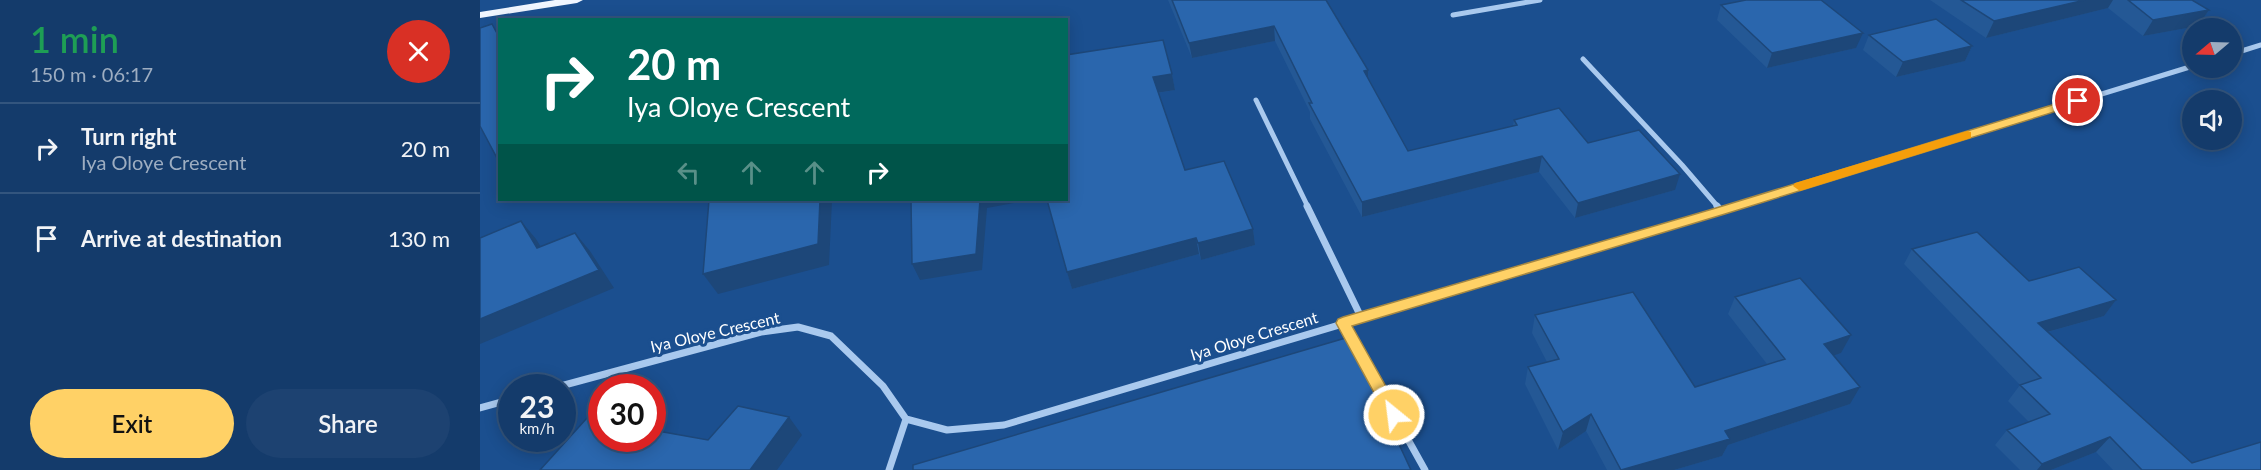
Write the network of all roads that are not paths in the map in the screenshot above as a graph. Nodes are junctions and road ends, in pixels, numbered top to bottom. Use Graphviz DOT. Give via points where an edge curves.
graph roads {
  1 [pos="577,0"];
  2 [pos="1540,0"];
  3 [pos="480,15"];
  4 [pos="1453,15"];
  5 [pos="2261,45"];
  6 [pos="2242,51"];
  7 [pos="1582,59"];
  8 [pos="2182,69"];
  9 [pos="1256,100"];
  10 [pos="1721,211"];
  11 [pos="1361,317"];
  12 [pos="1343,323"];
  13 [pos="576,382"];
  14 [pos="498,403"];
  15 [pos="480,408"];
  16 [pos="906,419"];
  17 [pos="889,470"];
  18 [pos="1425,470"];
  1 -- 3 [label="main road"];
  2 -- 4 [label="street"];
  5 -- 6 [label="street"];
  7 -- 10 [label="street"];
  8 -- 10 [label="street, Iya Oloye Crescent"];
  9 -- 11 [label="street"];
  10 -- 11 [label="street, Iya Oloye Crescent"];
  11 -- 12 [label="street, Iya Oloye Crescent"];
  12 -- 16 [label="street, Iya Oloye Crescent" via="1004,425 946,430"];
  12 -- 18 [label="street"];
  13 -- 16 [label="street, Iya Oloye Crescent" via="761,332 798,327 831,336 883,386"];
  14 -- 15 [label="street"];
  16 -- 17 [label="street"];
}
